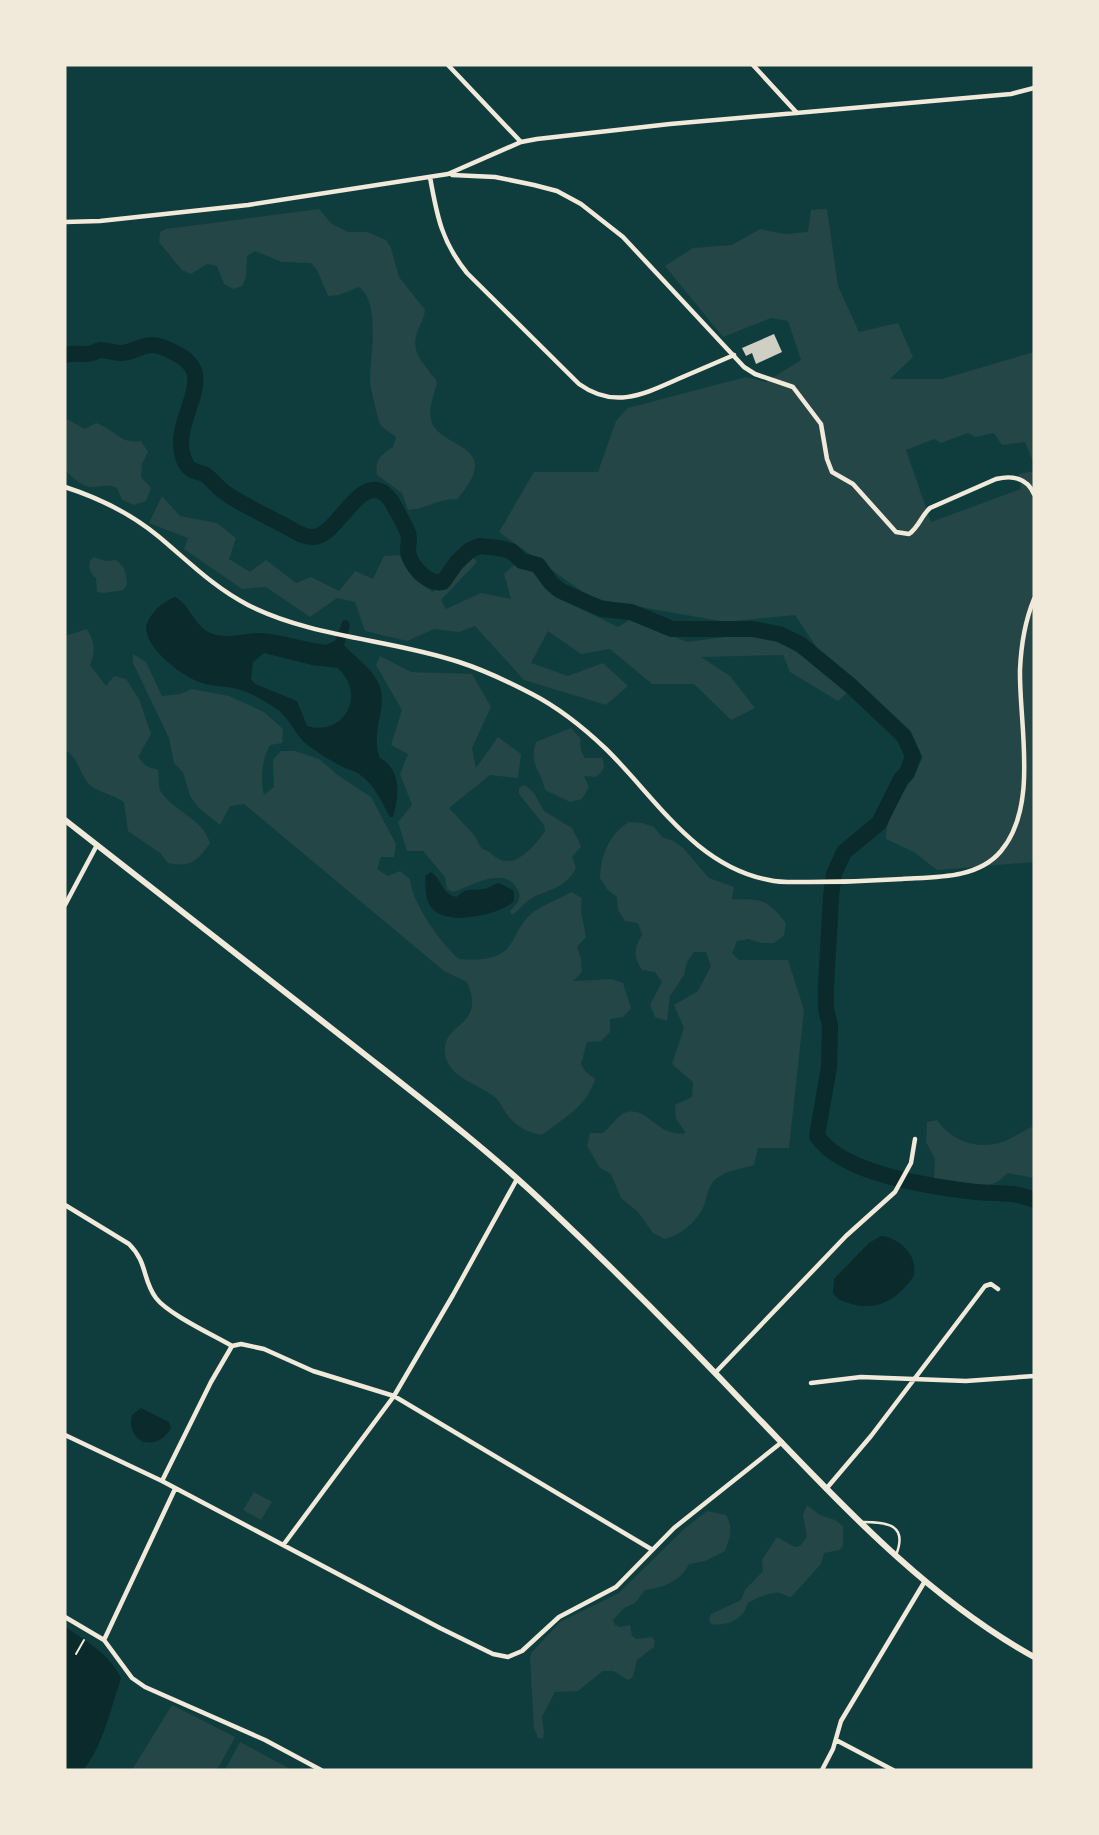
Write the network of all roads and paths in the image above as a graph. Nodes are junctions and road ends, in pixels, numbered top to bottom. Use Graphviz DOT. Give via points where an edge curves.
graph roads {
  1 [pos="449,65"];
  2 [pos="753,65"];
  3 [pos="1034,88"];
  4 [pos="798,114"];
  5 [pos="521,142"];
  6 [pos="448,174"];
  7 [pos="430,177"];
  8 [pos="65,222"];
  9 [pos="734,355"];
  10 [pos="65,487"];
  11 [pos="1034,494"];
  12 [pos="1034,599"];
  13 [pos="65,820"];
  14 [pos="97,845"];
  15 [pos="65,905"];
  16 [pos="915,1139"];
  17 [pos="517,1179"];
  18 [pos="65,1205"];
  19 [pos="998,1289"];
  20 [pos="232,1346"];
  21 [pos="715,1373"];
  22 [pos="1034,1376"];
  23 [pos="916,1378"];
  24 [pos="811,1383"];
  25 [pos="394,1396"];
  26 [pos="65,1435"];
  27 [pos="782,1442"];
  28 [pos="162,1481"];
  29 [pos="175,1489"];
  30 [pos="826,1489"];
  31 [pos="860,1522"];
  32 [pos="284,1544"];
  33 [pos="651,1549"];
  34 [pos="896,1555"];
  35 [pos="925,1581"];
  36 [pos="65,1617"];
  37 [pos="84,1640"];
  38 [pos="104,1640"];
  39 [pos="76,1654"];
  40 [pos="1034,1657"];
  41 [pos="836,1740"];
  42 [pos="321,1770"];
  43 [pos="822,1770"];
  44 [pos="892,1770"];
  1 -- 5 [label="street"];
  2 -- 4 [label="street"];
  3 -- 4 [label="street"];
  4 -- 5 [label="street"];
  5 -- 6 [label="street"];
  6 -- 7 [label="street"];
  6 -- 9 [label="street" via="534,185 581,204 623,237"];
  7 -- 8 [label="street" via="248,205"];
  7 -- 9 [label="street" via="436,213 452,254 590,392 613,397 641,395"];
  9 -- 11 [label="street" via="755,374 793,387 821,424 832,472 853,484 896,532 909,534 930,508 996,479 1022,480"];
  10 -- 12 [label="street" via="122,511 247,604 329,632 461,662 535,695 607,750 673,823 708,853 770,881 860,881 965,873 1000,853 1013,834 1023,786 1021,660"];
  13 -- 14 [label="street"];
  14 -- 15 [label="street"];
  14 -- 17 [label="street"];
  16 -- 21 [label="street" via="911,1163 895,1192 846,1236"];
  17 -- 21 [label="street"];
  17 -- 25 [label="street"];
  18 -- 20 [label="street" via="136,1251 147,1283 162,1306"];
  19 -- 23 [label="street" via="985,1286"];
  20 -- 25 [label="street" via="264,1349 313,1371"];
  20 -- 28 [label="street"];
  21 -- 27 [label="street"];
  22 -- 23 [label="street" via="966,1381"];
  23 -- 24 [label="street" via="861,1377"];
  23 -- 30 [label="street"];
  25 -- 32 [label="street"];
  25 -- 33 [label="street"];
  26 -- 28 [label="street"];
  27 -- 30 [label="street"];
  27 -- 33 [label="street"];
  28 -- 29 [label="street"];
  29 -- 32 [label="street"];
  29 -- 38 [label="street"];
  30 -- 31 [label="street"];
  31 -- 34 [label="street"];
  31 -- 34 [label="lane" via="891,1525 897,1530"];
  32 -- 33 [label="street" via="440,1629 508,1657 522,1651 559,1616 616,1587"];
  34 -- 35 [label="street"];
  35 -- 40 [label="street"];
  35 -- 41 [label="street" via="841,1721"];
  36 -- 38 [label="street"];
  37 -- 39 [label="path"];
  38 -- 42 [label="street" via="132,1678 145,1687"];
  41 -- 43 [label="street"];
  41 -- 44 [label="street"];
}
